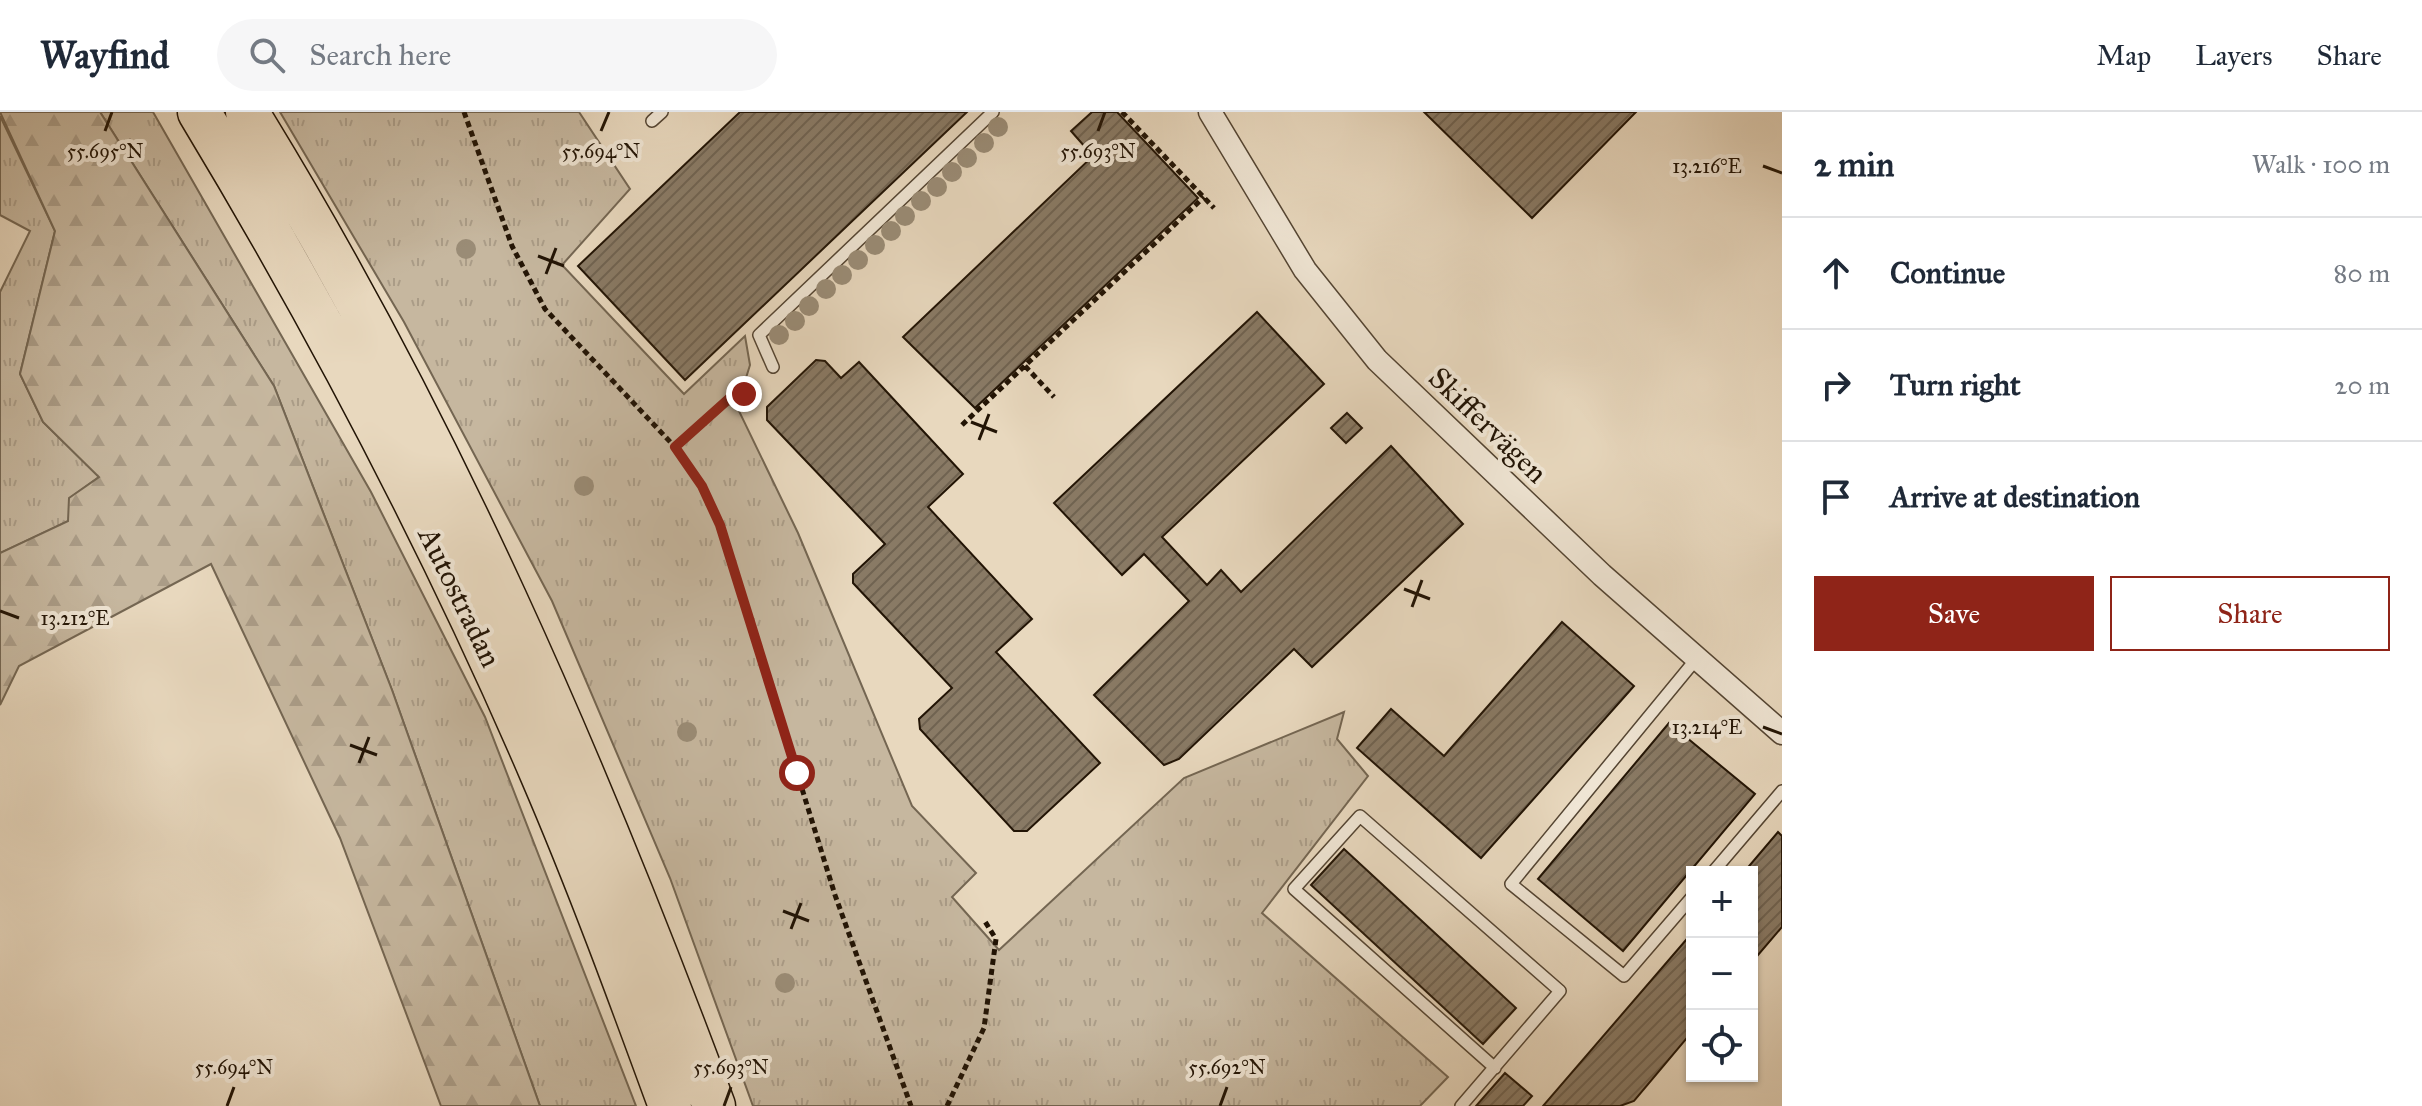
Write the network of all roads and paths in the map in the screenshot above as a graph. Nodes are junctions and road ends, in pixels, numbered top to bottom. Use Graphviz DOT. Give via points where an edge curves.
graph roads {
  1 [pos="199,112"];
  2 [pos="247,112"];
  3 [pos="464,112"];
  4 [pos="662,112"];
  5 [pos="993,112"];
  6 [pos="1122,112"];
  7 [pos="1210,112"];
  8 [pos="652,121"];
  9 [pos="1204,197"];
  10 [pos="1214,208"];
  11 [pos="1025,366"];
  12 [pos="773,367"];
  13 [pos="744,394"];
  14 [pos="1054,397"];
  15 [pos="962,425"];
  16 [pos="675,447"];
  17 [pos="1697,658"];
  18 [pos="1782,733"];
  19 [pos="1782,791"];
  20 [pos="1718,866"];
  21 [pos="1686,904"];
  22 [pos="984,920"];
  23 [pos="1495,1068"];
  24 [pos="670,1106"];
  25 [pos="714,1106"];
  26 [pos="911,1106"];
  27 [pos="947,1106"];
  28 [pos="1461,1106"];
  1 -- 24 [label="highway, Autostradan" via="329,336 498,676 600,917"];
  2 -- 25 [label="highway, Autostradan" via="435,449 535,658 638,903"];
  3 -- 16 [label="path" via="512,246 545,309"];
  4 -- 8 [label="lane"];
  5 -- 12 [label="lane" via="759,335"];
  6 -- 9 [label="path"];
  7 -- 17 [label="street, Skiffervägen" via="1305,270 1377,360 1602,575"];
  9 -- 10 [label="path"];
  9 -- 11 [label="path"];
  11 -- 14 [label="path"];
  11 -- 15 [label="path"];
  13 -- 16 [label="path" via="732,396"];
  16 -- 26 [label="path" via="720,525 835,895"];
  17 -- 18 [label="street, Skiffervägen"];
  17 -- 21 [label="lane" via="1511,884 1624,976"];
  19 -- 20 [label="lane"];
  22 -- 27 [label="path" via="996,939 984,1028"];
  23 -- 23 [label="lane" via="1560,991 1360,816 1294,889"];
  23 -- 28 [label="lane"];
}
